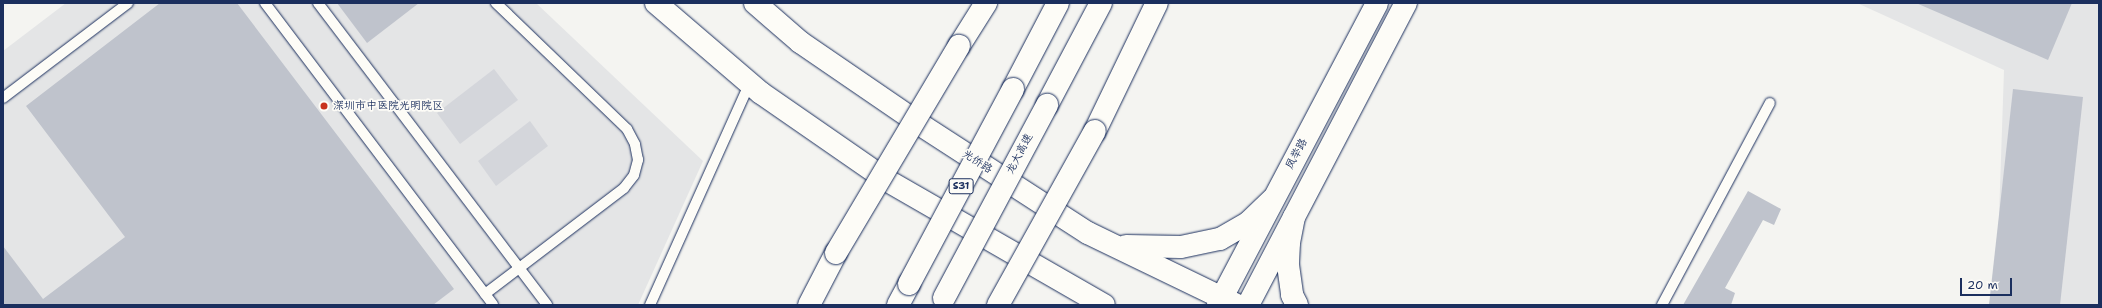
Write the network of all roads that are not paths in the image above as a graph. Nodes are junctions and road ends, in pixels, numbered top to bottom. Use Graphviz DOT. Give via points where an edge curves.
graph roads {
  1 [pos="128,3"];
  2 [pos="264,3"];
  3 [pos="318,3"];
  4 [pos="496,3"];
  5 [pos="656,3"];
  6 [pos="755,3"];
  7 [pos="986,3"];
  8 [pos="1058,3"];
  9 [pos="1100,3"];
  10 [pos="1157,3"];
  11 [pos="1376,3"];
  12 [pos="1406,3"];
  13 [pos="750,83"];
  14 [pos="3,98"];
  15 [pos="1770,103"];
  16 [pos="1273,199"];
  17 [pos="1294,218"];
  18 [pos="1101,240"];
  19 [pos="519,268"];
  20 [pos="485,294"];
  21 [pos="942,302"];
  22 [pos="1226,303"];
  23 [pos="494,305"];
  24 [pos="547,305"];
  25 [pos="650,305"];
  26 [pos="809,305"];
  27 [pos="898,305"];
  28 [pos="998,305"];
  29 [pos="1104,305"];
  30 [pos="1248,305"];
  31 [pos="1297,305"];
  32 [pos="1662,305"];
  1 -- 14 [label="lane"];
  2 -- 20 [label="lane"];
  3 -- 19 [label="lane"];
  4 -- 19 [label="lane" via="627,130 635,144 638,160 634,175 624,188"];
  5 -- 13 [label="main road"];
  6 -- 18 [label="main road, 光侨路" via="800,42 924,127"];
  7 -- 26 [label="main road, bridge" via="836,253"];
  8 -- 27 [label="main road, S31, bridge"];
  9 -- 21 [label="main road, 龙大高速, bridge"];
  10 -- 28 [label="main road, bridge" via="1095,131"];
  11 -- 16 [label="main road, 凤举路"];
  12 -- 17 [label="main road"];
  13 -- 25 [label="lane"];
  13 -- 29 [label="main road" via="888,181"];
  15 -- 32 [label="lane"];
  16 -- 18 [label="main road" via="1262,212 1235,232 1202,244 1145,248"];
  16 -- 22 [label="main road, 凤举路"];
  17 -- 30 [label="main road"];
  17 -- 31 [label="main road" via="1288,243 1288,265 1292,294"];
  18 -- 22 [label="main road, 光侨路"];
  19 -- 20 [label="lane"];
  19 -- 24 [label="lane"];
  20 -- 23 [label="lane"];
}
